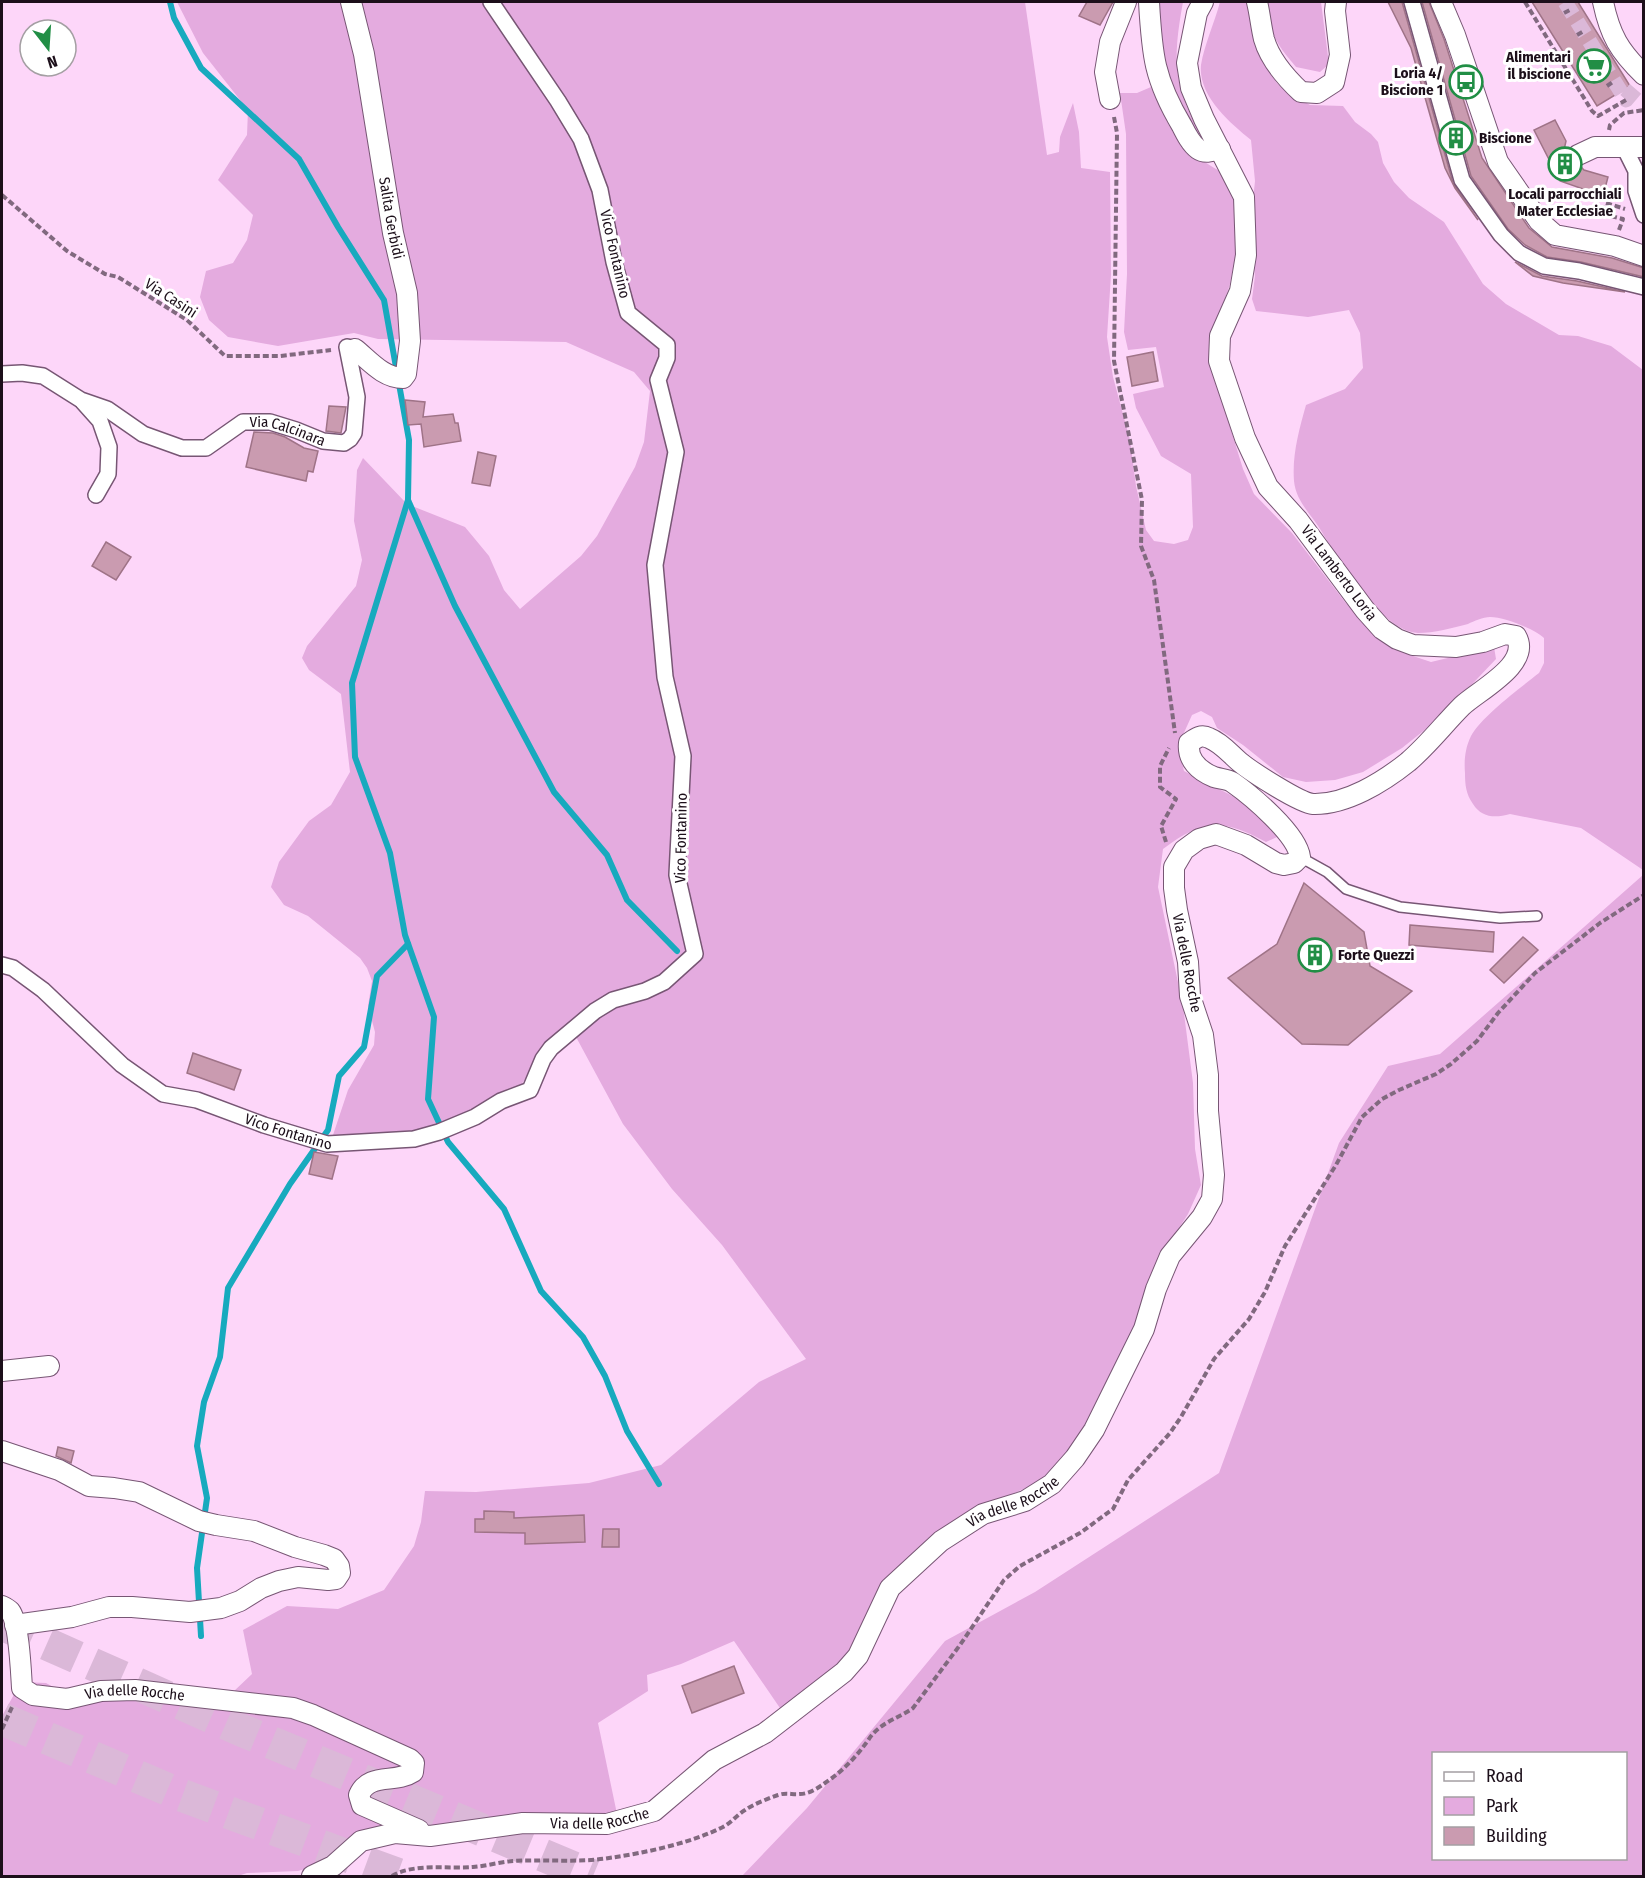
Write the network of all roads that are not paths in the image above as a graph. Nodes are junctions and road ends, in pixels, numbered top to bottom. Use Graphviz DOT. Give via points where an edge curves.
graph roads {
  1 [pos="351,2"];
  2 [pos="490,2"];
  3 [pos="1126,2"];
  4 [pos="1149,2"];
  5 [pos="1203,2"];
  6 [pos="1257,2"];
  7 [pos="1335,2"];
  8 [pos="1412,2"];
  9 [pos="1442,2"];
  10 [pos="1603,2"];
  11 [pos="1644,75"];
  12 [pos="1110,99"];
  13 [pos="1634,147"];
  14 [pos="1220,149"];
  15 [pos="1578,155"];
  16 [pos="1637,211"];
  17 [pos="1644,256"];
  18 [pos="1644,287"];
  19 [pos="351,348"];
  20 [pos="2,374"];
  21 [pos="81,399"];
  22 [pos="96,495"];
  23 [pos="1300,858"];
  24 [pos="1537,916"];
  25 [pos="2,964"];
  26 [pos="49,1366"];
  27 [pos="2,1371"];
  28 [pos="2,1451"];
  29 [pos="2,1606"];
  30 [pos="15,1625"];
  31 [pos="430,1836"];
  32 [pos="312,1876"];
  1 -- 19 [label="street, Salita Gerbidi" via="407,293 408,369 395,376"];
  2 -- 25 [label="street, Vico Fontanino" via="581,139 600,190 628,313 667,345 667,358 658,380 676,452 655,564 665,676 683,756 677,875 695,954 664,982 613,1000 551,1048 530,1090 475,1117 414,1139 327,1144 197,1100 163,1094 122,1065 43,990"];
  3 -- 12 [label="street" via="1110,42 1105,72"];
  4 -- 14 [label="street" via="1152,53 1163,92 1198,150"];
  5 -- 14 [label="street, Via Lamberto Loria" via="1187,63 1191,88"];
  6 -- 7 [label="street" via="1264,40 1274,62 1301,92 1317,93 1334,82 1340,55"];
  8 -- 18 [label="street" via="1462,180 1501,235 1519,253 1544,266"];
  9 -- 17 [label="street" via="1498,162 1539,221 1555,235 1616,246"];
  10 -- 11 [label="street" via="1608,28"];
  13 -- 15 [label="street" via="1595,147"];
  13 -- 16 [label="street"];
  14 -- 23 [label="street, Via Lamberto Loria" via="1244,197 1246,255 1240,291 1220,336 1219,361 1245,438 1268,487 1298,520 1365,610 1397,639 1413,645 1456,647 1505,634 1516,636 1520,647 1501,676 1461,707 1408,762 1359,793 1333,802 1311,804 1299,800 1254,774 1208,737 1198,736 1189,742 1188,752 1196,766 1214,777 1230,780 1278,820 1299,849"];
  19 -- 21 [label="street, Via Calcinara" via="357,397 354,433 344,443 323,441 270,422 243,422 206,448 182,448 142,434 106,409"];
  20 -- 21 [label="street, Via Calcinara" via="43,376"];
  21 -- 22 [label="street" via="100,421 109,447 108,474"];
  23 -- 24 [label="lane" via="1346,889 1400,907 1500,918"];
  23 -- 31 [label="street, Via delle Rocche" via="1294,863 1276,863 1246,845 1216,834 1199,838 1184,850 1174,867 1190,996 1203,1035 1208,1075 1214,1165 1212,1199 1170,1256 1144,1329 1094,1430 1052,1484 1025,1501 983,1514 941,1541 890,1588 858,1656 844,1672 765,1732 714,1760 654,1810 607,1824 524,1823"];
  26 -- 27 [label="street"];
  28 -- 30 [label="street" via="59,1470 89,1486 139,1492 199,1521 254,1531 324,1555 334,1559 340,1573 336,1579 298,1577 279,1581 221,1608 190,1612 109,1607"];
  29 -- 30 [label="street"];
  30 -- 31 [label="street, Via delle Rocche" via="22,1688 33,1695 68,1699 101,1691 135,1690 293,1708 410,1759 414,1763 413,1773 378,1779 362,1788 359,1795 362,1804"];
  31 -- 32 [label="street, Via delle Rocche" via="395,1833 361,1841 333,1866"];
}
